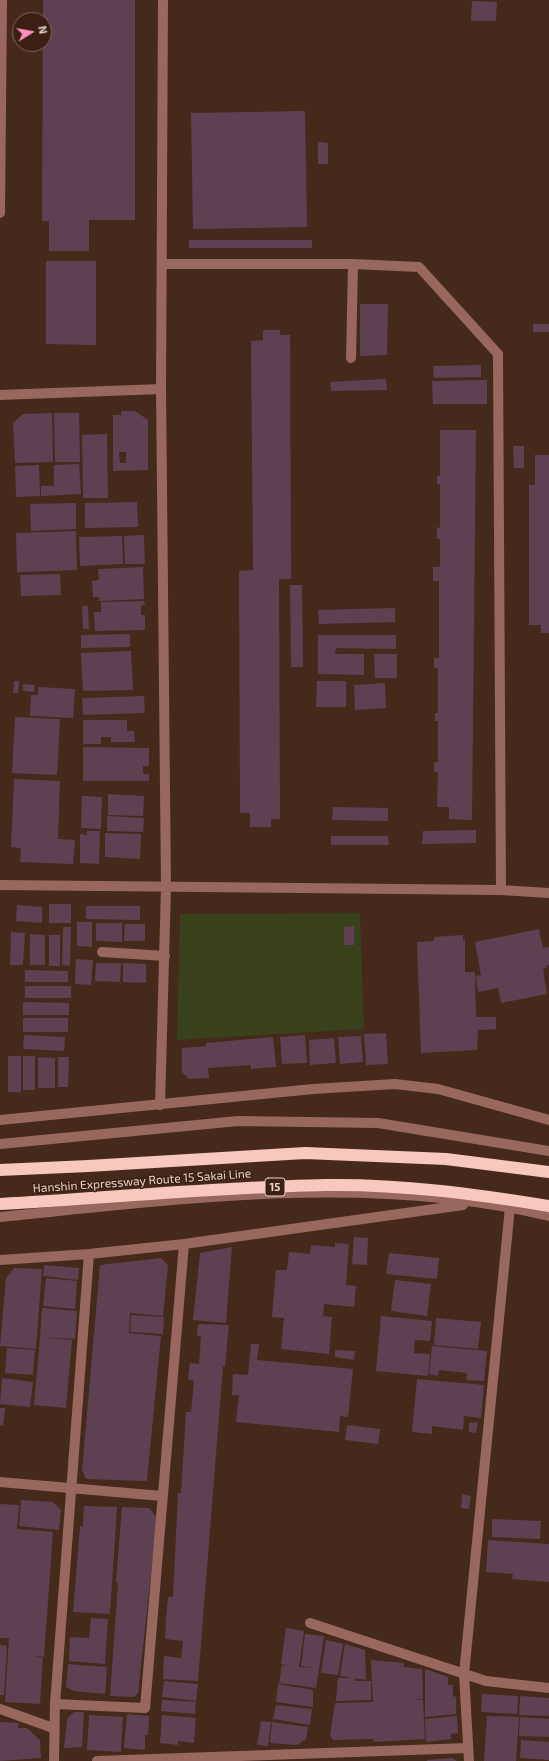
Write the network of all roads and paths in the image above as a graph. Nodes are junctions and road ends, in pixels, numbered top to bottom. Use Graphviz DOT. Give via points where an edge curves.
graph roads {
  1 [pos="2,0"];
  2 [pos="163,0"];
  3 [pos="0,213"];
  4 [pos="162,264"];
  5 [pos="353,264"];
  6 [pos="351,358"];
  7 [pos="161,389"];
  8 [pos="0,394"];
  9 [pos="0,886"];
  10 [pos="166,887"];
  11 [pos="501,890"];
  12 [pos="549,893"];
  13 [pos="102,952"];
  14 [pos="165,956"];
  15 [pos="160,1105"];
  16 [pos="0,1120"];
  17 [pos="549,1120"];
  18 [pos="0,1144"];
  19 [pos="549,1151"];
  20 [pos="0,1170"];
  21 [pos="549,1172"];
  22 [pos="479,1203"];
  23 [pos="0,1204"];
  24 [pos="549,1206"];
  25 [pos="510,1207"];
  26 [pos="549,1216"];
  27 [pos="0,1217"];
  28 [pos="184,1244"];
  29 [pos="89,1254"];
  30 [pos="0,1260"];
  31 [pos="0,1482"];
  32 [pos="71,1488"];
  33 [pos="162,1496"];
  34 [pos="310,1623"];
  35 [pos="464,1674"];
  36 [pos="549,1688"];
  37 [pos="55,1704"];
  38 [pos="0,1709"];
  39 [pos="53,1728"];
  40 [pos="468,1748"];
  41 [pos="54,1761"];
  42 [pos="97,1761"];
  43 [pos="469,1761"];
  1 -- 3 [label="street"];
  2 -- 4 [label="street"];
  4 -- 5 [label="street"];
  4 -- 7 [label="street"];
  5 -- 6 [label="street"];
  5 -- 11 [label="street" via="418,267 498,354"];
  7 -- 8 [label="street"];
  7 -- 10 [label="street"];
  9 -- 10 [label="street"];
  10 -- 11 [label="street"];
  10 -- 14 [label="street"];
  11 -- 12 [label="street"];
  13 -- 14 [label="street"];
  14 -- 15 [label="street"];
  15 -- 16 [label="street"];
  15 -- 17 [label="street" via="313,1089 395,1084 438,1089"];
  18 -- 19 [label="street" via="254,1121 378,1123"];
  20 -- 21 [label="highway, Hanshin Expressway Route 15 Sakai Line" via="305,1153 446,1160"];
  22 -- 25 [label="street"];
  22 -- 27 [label="street" via="408,1195 330,1192 186,1198"];
  22 -- 28 [label="street"];
  23 -- 24 [label="highway, Hanshin Expressway Route 15 Sakai Line / 15" via="328,1185 410,1189 493,1197"];
  25 -- 26 [label="street"];
  25 -- 35 [label="street"];
  28 -- 29 [label="street"];
  28 -- 33 [label="street"];
  29 -- 30 [label="street"];
  29 -- 32 [label="street"];
  31 -- 32 [label="street"];
  32 -- 33 [label="street"];
  32 -- 37 [label="street"];
  33 -- 37 [label="street" via="145,1708"];
  34 -- 35 [label="street"];
  35 -- 36 [label="street" via="486,1681"];
  35 -- 40 [label="street"];
  37 -- 39 [label="street"];
  38 -- 39 [label="street"];
  39 -- 41 [label="street"];
  40 -- 42 [label="street"];
  40 -- 43 [label="street"];
}
